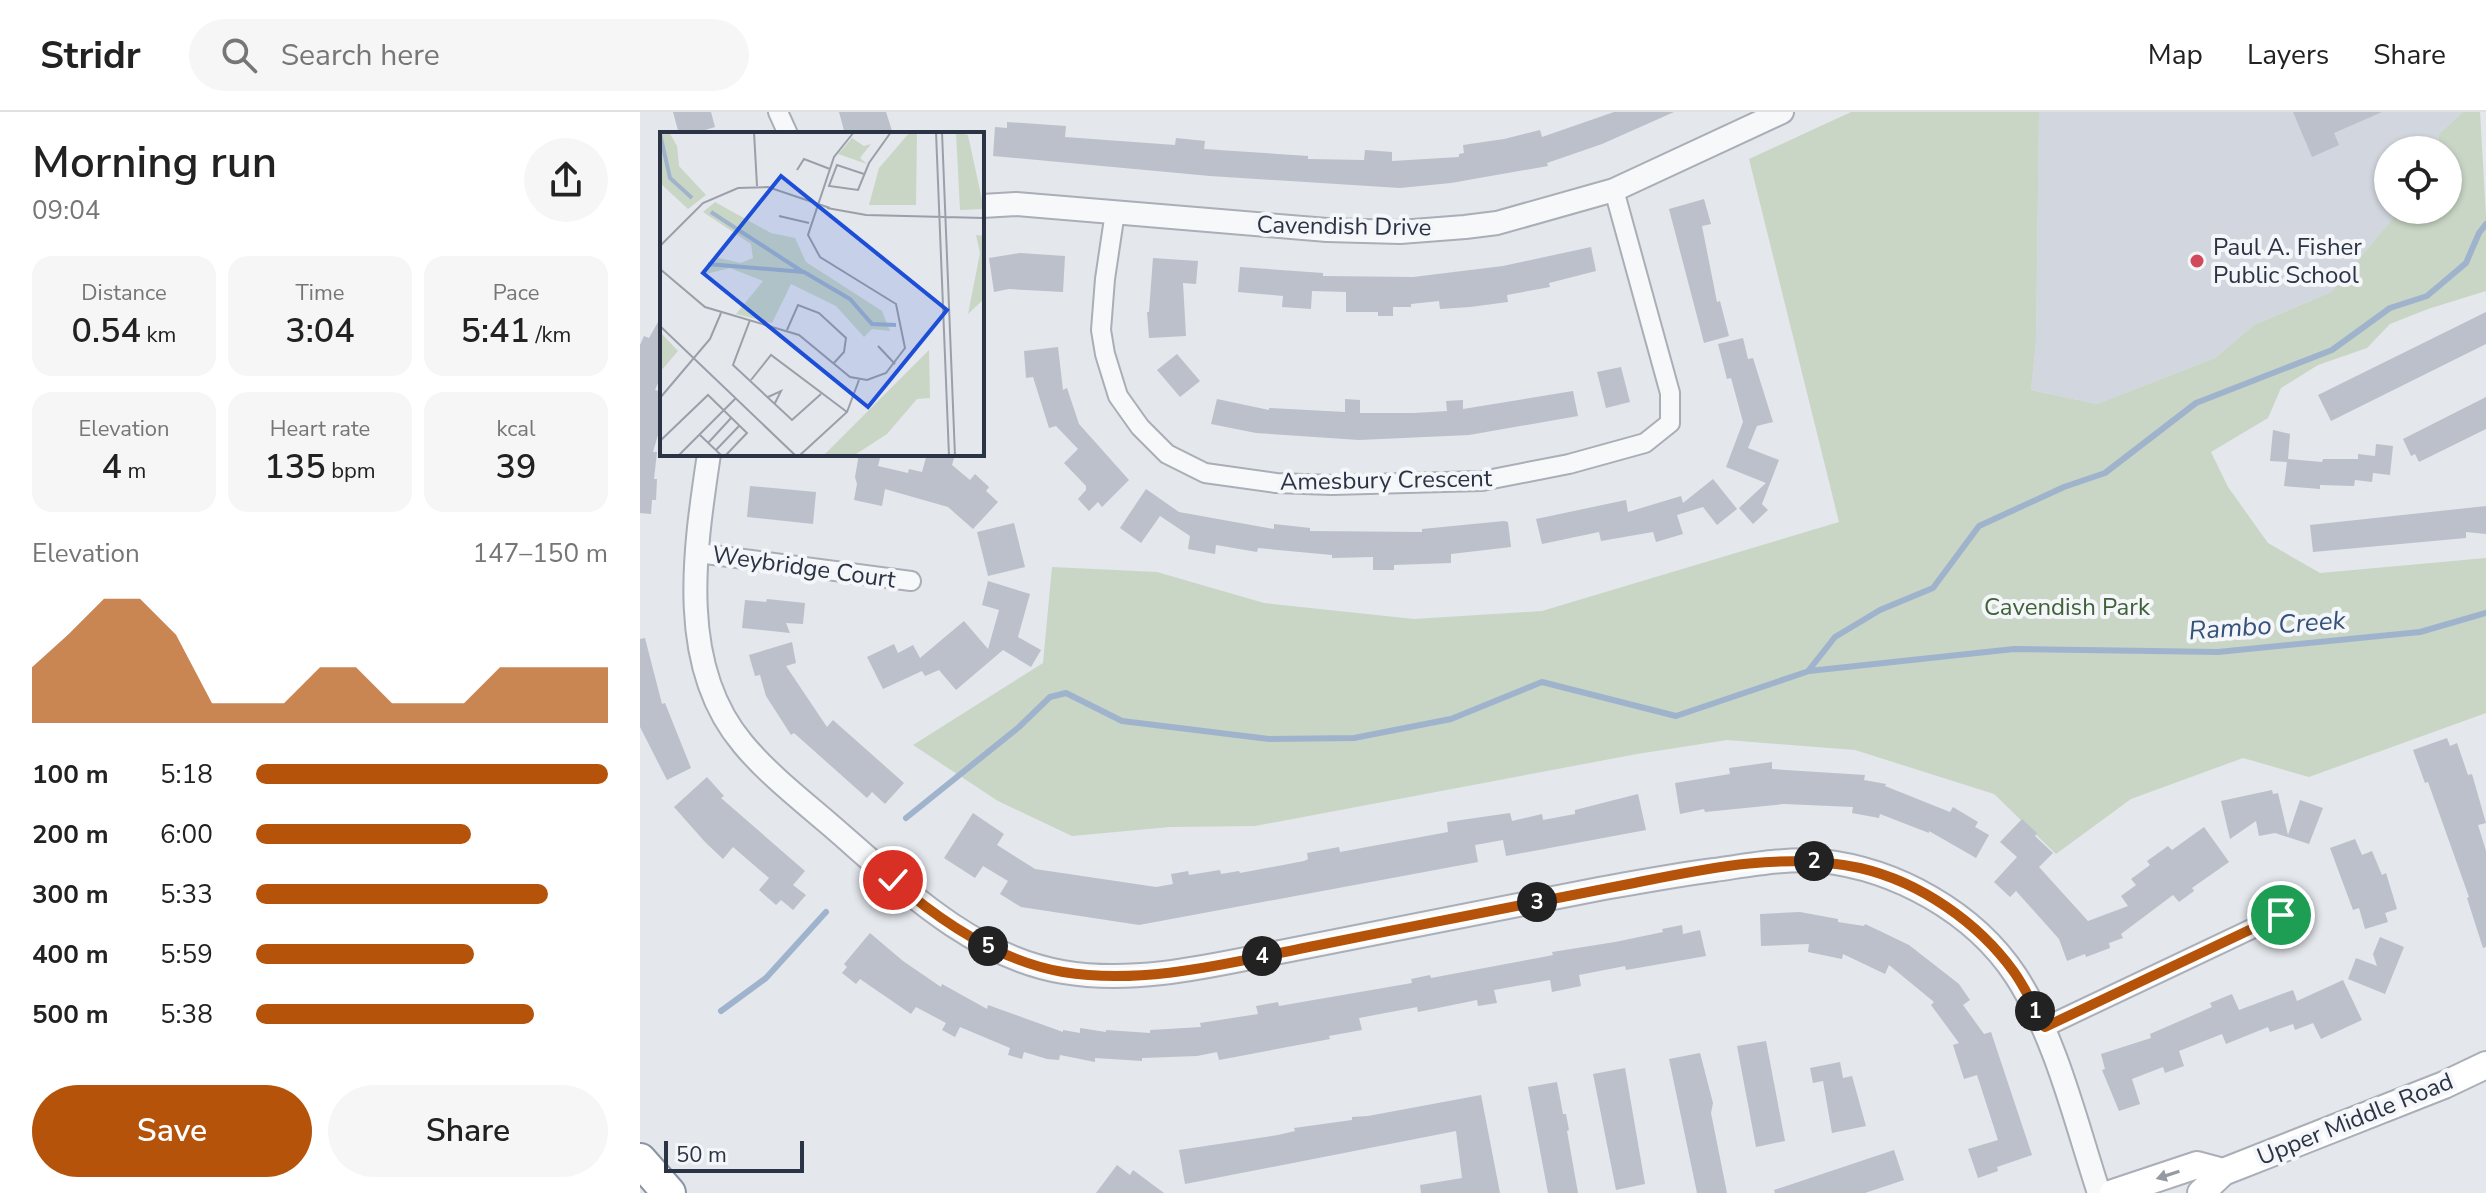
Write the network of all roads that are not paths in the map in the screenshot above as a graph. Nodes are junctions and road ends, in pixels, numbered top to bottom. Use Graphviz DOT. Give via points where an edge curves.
graph roads {
  1 [pos="778,112"];
  2 [pos="1782,112"];
  3 [pos="787,132"];
  4 [pos="1614,190"];
  5 [pos="984,206"];
  6 [pos="1115,212"];
  7 [pos="709,456"];
  8 [pos="698,553"];
  9 [pos="911,581"];
  10 [pos="2281,915"];
  11 [pos="2045,1027"];
  12 [pos="2486,1065"];
  13 [pos="640,1160"];
  14 [pos="2223,1172"];
  15 [pos="669,1193"];
  16 [pos="2099,1193"];
  17 [pos="2113,1193"];
  18 [pos="2201,1193"];
  1 -- 3 [label="street"];
  2 -- 4 [label="street, Cavendish Drive"];
  4 -- 6 [label="street, Cavendish Drive" via="1497,223 1400,232"];
  4 -- 6 [label="street, Amesbury Crescent" via="1670,393 1670,423 1645,443 1482,481 1276,483 1205,473 1167,454 1118,396 1105,354 1101,330"];
  5 -- 6 [label="street, Cavendish Drive"];
  7 -- 8 [label="street"];
  8 -- 9 [label="street, Weybridge Court"];
  8 -- 11 [label="street" via="695,618 703,661 720,709 742,744 926,909 1021,961 1063,972 1121,977 1211,966 1677,874 1821,861 1895,880 1956,914 2014,973"];
  10 -- 11 [label="street"];
  11 -- 16 [label="street"];
  12 -- 14 [label="main road, Upper Middle Road"];
  13 -- 15 [label="highway"];
  14 -- 17 [label="main road, Upper Middle Road, one-way" via="2197,1165"];
  14 -- 18 [label="main road, Upper Middle Road"];
}
